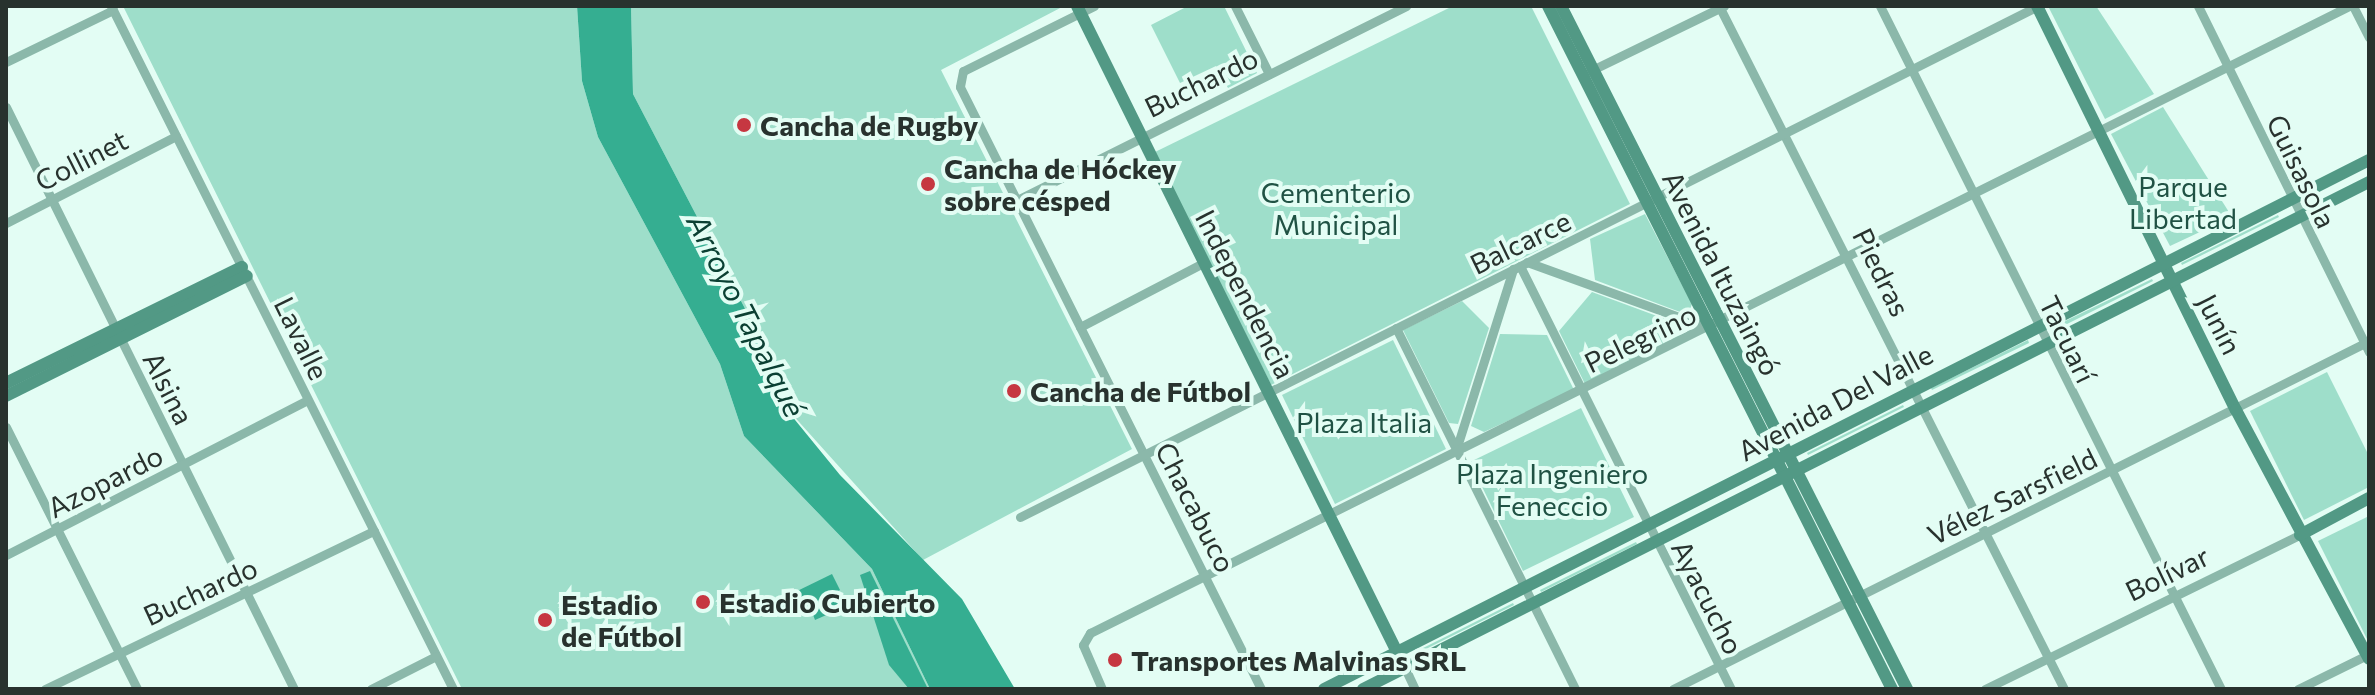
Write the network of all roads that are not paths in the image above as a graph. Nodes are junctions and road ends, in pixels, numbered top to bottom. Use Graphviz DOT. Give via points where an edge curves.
graph roads {
  1 [pos="1094,6"];
  2 [pos="1235,6"];
  3 [pos="1406,6"];
  4 [pos="1548,6"];
  5 [pos="1561,6"];
  6 [pos="1880,6"];
  7 [pos="2037,6"];
  8 [pos="2198,6"];
  9 [pos="2351,6"];
  10 [pos="1721,7"];
  11 [pos="112,8"];
  12 [pos="1394,9"];
  13 [pos="1079,10"];
  14 [pos="2369,37"];
  15 [pos="6,62"];
  16 [pos="2228,68"];
  17 [pos="1912,70"];
  18 [pos="1588,72"];
  19 [pos="1269,74"];
  20 [pos="6,107"];
  21 [pos="1787,133"];
  22 [pos="2098,133"];
  23 [pos="1143,135"];
  24 [pos="176,136"];
  25 [pos="2369,160"];
  26 [pos="2369,182"];
  27 [pos="1977,196"];
  28 [pos="2291,198"];
  29 [pos="51,199"];
  30 [pos="1017,200"];
  31 [pos="1653,201"];
  32 [pos="2299,219"];
  33 [pos="6,223"];
  34 [pos="1850,257"];
  35 [pos="2162,263"];
  36 [pos="1201,264"];
  37 [pos="1520,266"];
  38 [pos="244,272"];
  39 [pos="2172,282"];
  40 [pos="1715,326"];
  41 [pos="2036,326"];
  42 [pos="1080,327"];
  43 [pos="1396,328"];
  44 [pos="117,334"];
  45 [pos="2047,346"];
  46 [pos="2368,346"];
  47 [pos="6,383"];
  48 [pos="1914,387"];
  49 [pos="1583,391"];
  50 [pos="1268,392"];
  51 [pos="6,396"];
  52 [pos="308,400"];
  53 [pos="1923,407"];
  54 [pos="2236,410"];
  55 [pos="6,427"];
  56 [pos="1456,450"];
  57 [pos="1144,453"];
  58 [pos="1780,457"];
  59 [pos="184,465"];
  60 [pos="2110,473"];
  61 [pos="1790,475"];
  62 [pos="2369,498"];
  63 [pos="1333,512"];
  64 [pos="1020,517"];
  65 [pos="1648,527"];
  66 [pos="55,531"];
  67 [pos="374,531"];
  68 [pos="1987,532"];
  69 [pos="2300,535"];
  70 [pos="1655,542"];
  71 [pos="6,555"];
  72 [pos="1205,574"];
  73 [pos="1523,589"];
  74 [pos="247,595"];
  75 [pos="2175,596"];
  76 [pos="1853,598"];
  77 [pos="1531,604"];
  78 [pos="120,652"];
  79 [pos="1397,652"];
  80 [pos="436,656"];
  81 [pos="2368,657"];
  82 [pos="2048,658"];
  83 [pos="1719,666"];
  84 [pos="1405,668"];
  85 [pos="45,689"];
  86 [pos="137,689"];
  87 [pos="294,689"];
  88 [pos="371,689"];
  89 [pos="453,689"];
  90 [pos="1102,689"];
  91 [pos="1261,689"];
  92 [pos="1324,689"];
  93 [pos="1363,689"];
  94 [pos="1415,689"];
  95 [pos="1575,689"];
  96 [pos="1673,689"];
  97 [pos="1731,689"];
  98 [pos="1892,689"];
  99 [pos="1907,689"];
  100 [pos="1985,689"];
  101 [pos="2064,689"];
  102 [pos="2221,689"];
  103 [pos="2298,689"];
  1 -- 13 [label="street"];
  2 -- 19 [label="street"];
  3 -- 12 [label="street, Buchardo"];
  4 -- 18 [label="main road, Avenida Ituzaingó"];
  5 -- 18 [label="main road, Avenida Ituzaingó"];
  6 -- 17 [label="street, Tacuarí"];
  7 -- 17 [label="street, Balcarce"];
  7 -- 22 [label="main road, Junín"];
  8 -- 16 [label="street, Guisasola"];
  9 -- 14 [label="street"];
  9 -- 16 [label="street, Pelegrino"];
  10 -- 18 [label="street"];
  10 -- 21 [label="street, Piedras"];
  11 -- 15 [label="street"];
  11 -- 24 [label="street, Lavalle"];
  12 -- 19 [label="street, Buchardo"];
  13 -- 23 [label="main road, Independencia"];
  13 -- 30 [label="street, Chacabuco" via="963,71 960,87"];
  16 -- 22 [label="street, Pelegrino"];
  16 -- 28 [label="street, Guisasola"];
  17 -- 21 [label="street, Balcarce"];
  17 -- 27 [label="street, Tacuarí"];
  18 -- 31 [label="main road, Avenida Ituzaingó"];
  19 -- 23 [label="street, Buchardo"];
  20 -- 29 [label="street, Alsina"];
  21 -- 31 [label="street, Balcarce"];
  21 -- 34 [label="street, Piedras"];
  22 -- 27 [label="street, Pelegrino"];
  22 -- 35 [label="main road, Junín"];
  23 -- 30 [label="street, Buchardo"];
  23 -- 36 [label="main road, Independencia"];
  24 -- 29 [label="street, Collinet"];
  24 -- 38 [label="street, Lavalle"];
  25 -- 28 [label="main road, Avenida Del Valle"];
  26 -- 32 [label="main road, Avenida Del Valle"];
  27 -- 34 [label="street, Pelegrino"];
  27 -- 41 [label="street, Tacuarí"];
  28 -- 32 [label="street, Guisasola"];
  28 -- 35 [label="main road, Avenida Del Valle"];
  29 -- 33 [label="street, Collinet"];
  29 -- 44 [label="street, Alsina"];
  30 -- 42 [label="street, Chacabuco"];
  31 -- 37 [label="street, Balcarce"];
  31 -- 40 [label="main road, Avenida Ituzaingó"];
  32 -- 39 [label="main road, Avenida Del Valle"];
  32 -- 46 [label="street, Guisasola"];
  34 -- 40 [label="street, Pelegrino"];
  34 -- 48 [label="street, Piedras"];
  35 -- 39 [label="main road, Junín"];
  35 -- 41 [label="main road, Avenida Del Valle"];
  36 -- 42 [label="street"];
  36 -- 50 [label="main road, Independencia"];
  37 -- 40 [label="street"];
  37 -- 43 [label="street, Balcarce"];
  37 -- 49 [label="street, Ayacucho"];
  37 -- 56 [label="street"];
  38 -- 44 [label="main road"];
  38 -- 52 [label="street, Lavalle"];
  39 -- 45 [label="main road, Avenida Del Valle"];
  39 -- 54 [label="main road, Junín"];
  40 -- 49 [label="street, Pelegrino"];
  40 -- 58 [label="main road, Avenida Ituzaingó"];
  41 -- 45 [label="street, Tacuarí"];
  41 -- 48 [label="main road, Avenida Del Valle"];
  42 -- 57 [label="street, Chacabuco"];
  43 -- 50 [label="street, Balcarce"];
  43 -- 56 [label="street"];
  44 -- 47 [label="main road"];
  44 -- 51 [label="main road"];
  44 -- 59 [label="street, Alsina"];
  45 -- 53 [label="main road, Avenida Del Valle"];
  45 -- 60 [label="street, Tacuarí"];
  46 -- 54 [label="street, Vélez Sarsfield"];
  48 -- 53 [label="street, Piedras"];
  48 -- 58 [label="main road, Avenida Del Valle"];
  49 -- 56 [label="street, Pelegrino"];
  49 -- 65 [label="street, Ayacucho"];
  50 -- 57 [label="street, Balcarce"];
  50 -- 63 [label="main road, Independencia"];
  52 -- 59 [label="street, Azopardo"];
  52 -- 67 [label="street, Lavalle"];
  53 -- 61 [label="main road, Avenida Del Valle"];
  53 -- 68 [label="street, Piedras"];
  54 -- 60 [label="street, Vélez Sarsfield"];
  54 -- 69 [label="main road, Junín"];
  55 -- 66 [label="street"];
  56 -- 63 [label="street, Pelegrino"];
  56 -- 73 [label="street"];
  57 -- 64 [label="street, Balcarce"];
  57 -- 72 [label="street, Chacabuco"];
  58 -- 61 [label="main road, Avenida Ituzaingó"];
  58 -- 65 [label="main road, Avenida Del Valle"];
  59 -- 66 [label="street, Azopardo"];
  59 -- 74 [label="street, Alsina"];
  60 -- 68 [label="street, Vélez Sarsfield"];
  60 -- 75 [label="street, Tacuarí"];
  61 -- 70 [label="main road, Avenida Del Valle"];
  61 -- 76 [label="main road, Avenida Ituzaingó"];
  62 -- 69 [label="main road, Bolívar"];
  63 -- 72 [label="street, Pelegrino"];
  63 -- 79 [label="main road, Independencia"];
  65 -- 70 [label="street, Ayacucho"];
  65 -- 73 [label="main road, Avenida Del Valle"];
  66 -- 71 [label="street, Azopardo"];
  66 -- 78 [label="street"];
  67 -- 74 [label="street, Buchardo"];
  67 -- 80 [label="street, Lavalle"];
  68 -- 76 [label="street, Vélez Sarsfield"];
  68 -- 82 [label="street, Piedras"];
  69 -- 75 [label="street, Bolívar"];
  69 -- 81 [label="main road, Junín"];
  70 -- 77 [label="main road, Avenida Del Valle"];
  70 -- 83 [label="street, Ayacucho"];
  72 -- 90 [label="street, Pelegrino" via="1090,633 1083,645"];
  72 -- 91 [label="street, Chacabuco"];
  73 -- 77 [label="street"];
  73 -- 79 [label="main road, Avenida Del Valle"];
  74 -- 78 [label="street, Buchardo"];
  74 -- 87 [label="street, Alsina"];
  75 -- 82 [label="street, Bolívar"];
  75 -- 102 [label="street, Tacuarí"];
  76 -- 83 [label="street, Vélez Sarsfield"];
  76 -- 98 [label="main road, Avenida Ituzaingó"];
  76 -- 99 [label="main road, Avenida Ituzaingó"];
  77 -- 84 [label="main road, Avenida Del Valle"];
  77 -- 95 [label="street"];
  78 -- 85 [label="street, Buchardo"];
  78 -- 86 [label="street"];
  79 -- 84 [label="main road, Independencia"];
  79 -- 92 [label="main road, Avenida Del Valle"];
  80 -- 88 [label="street"];
  80 -- 89 [label="street, Lavalle"];
  81 -- 103 [label="street"];
  82 -- 100 [label="street, Bolívar"];
  82 -- 101 [label="street, Piedras"];
  83 -- 96 [label="street, Vélez Sarsfield"];
  83 -- 97 [label="street, Ayacucho"];
  84 -- 93 [label="main road, Avenida Del Valle"];
  84 -- 94 [label="street, Independencia"];
}
